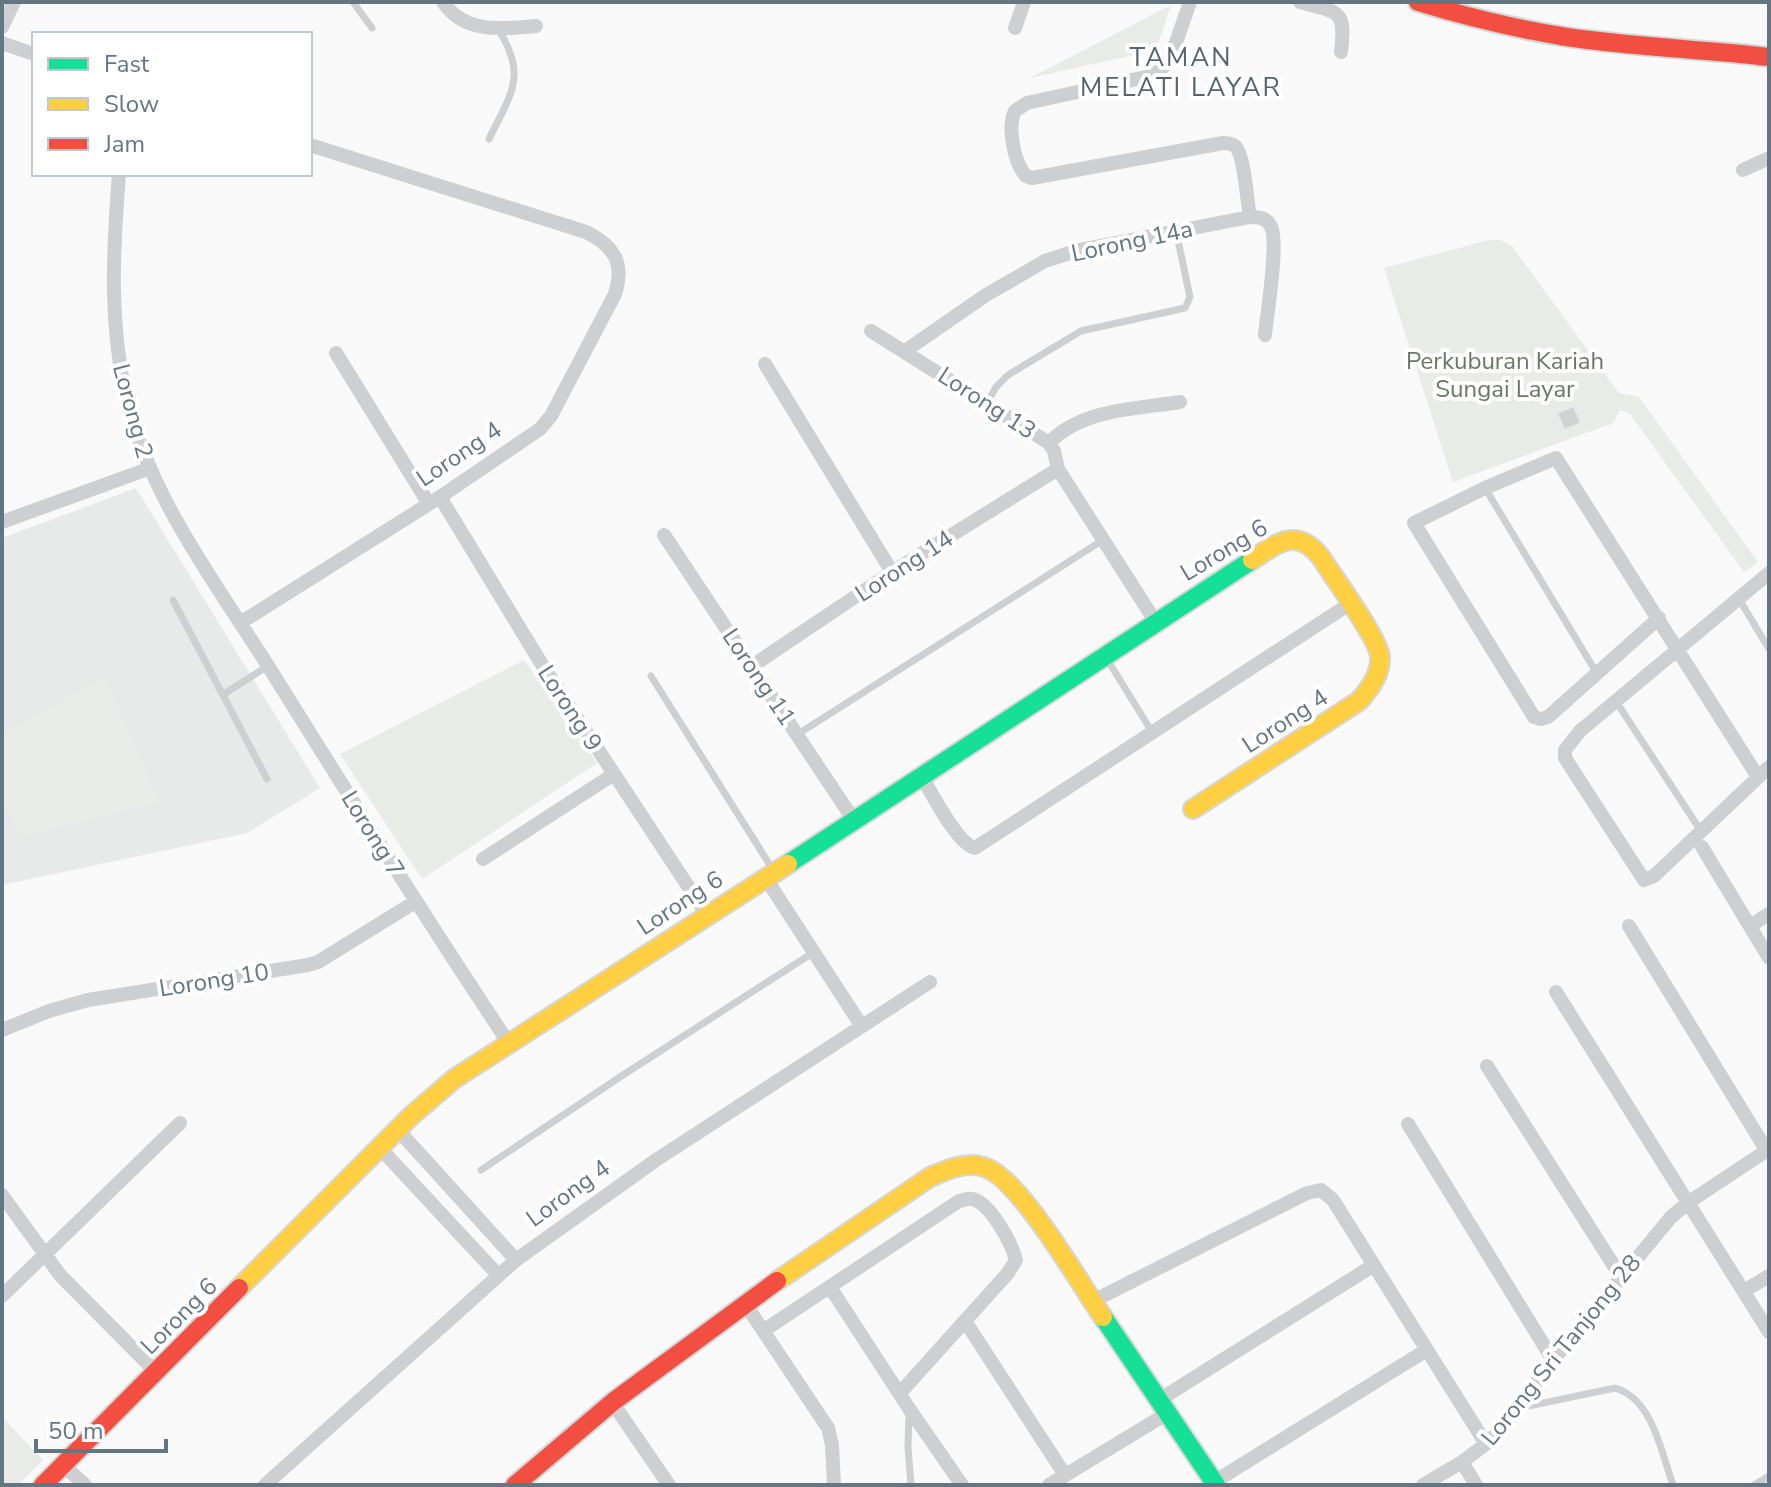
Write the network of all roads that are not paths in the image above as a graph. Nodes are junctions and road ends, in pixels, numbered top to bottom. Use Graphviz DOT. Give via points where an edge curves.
graph roads {
  1 [pos="14,2"];
  2 [pos="353,2"];
  3 [pos="443,2"];
  4 [pos="1024,2"];
  5 [pos="1190,2"];
  6 [pos="1300,2"];
  7 [pos="1418,2"];
  8 [pos="536,26"];
  9 [pos="2,27"];
  10 [pos="372,28"];
  11 [pos="1015,28"];
  12 [pos="498,29"];
  13 [pos="2,43"];
  14 [pos="1341,52"];
  15 [pos="32,53"];
  16 [pos="1769,57"];
  17 [pos="489,139"];
  18 [pos="312,146"];
  19 [pos="1769,158"];
  20 [pos="1743,170"];
  21 [pos="119,176"];
  22 [pos="1250,217"];
  23 [pos="1176,231"];
  24 [pos="871,331"];
  25 [pos="1265,335"];
  26 [pos="905,351"];
  27 [pos="336,353"];
  28 [pos="765,364"];
  29 [pos="1180,402"];
  30 [pos="987,403"];
  31 [pos="1049,443"];
  32 [pos="148,469"];
  33 [pos="1058,469"];
  34 [pos="1485,488"];
  35 [pos="434,500"];
  36 [pos="2,522"];
  37 [pos="664,535"];
  38 [pos="1103,540"];
  39 [pos="892,572"];
  40 [pos="1769,573"];
  41 [pos="1738,598"];
  42 [pos="173,600"];
  43 [pos="1351,603"];
  44 [pos="1659,618"];
  45 [pos="1155,621"];
  46 [pos="240,623"];
  47 [pos="1678,649"];
  48 [pos="1769,649"];
  49 [pos="1104,655"];
  50 [pos="1381,655"];
  51 [pos="268,666"];
  52 [pos="752,666"];
  53 [pos="1596,672"];
  54 [pos="651,676"];
  55 [pos="224,694"];
  56 [pos="1615,700"];
  57 [pos="1152,732"];
  58 [pos="797,734"];
  59 [pos="1763,772"];
  60 [pos="614,774"];
  61 [pos="921,775"];
  62 [pos="267,779"];
  63 [pos="1193,809"];
  64 [pos="853,819"];
  65 [pos="1701,831"];
  66 [pos="1702,847"];
  67 [pos="483,859"];
  68 [pos="770,874"];
  69 [pos="415,902"];
  70 [pos="1769,914"];
  71 [pos="707,915"];
  72 [pos="1629,926"];
  73 [pos="1750,926"];
  74 [pos="814,952"];
  75 [pos="1769,958"];
  76 [pos="930,982"];
  77 [pos="1556,992"];
  78 [pos="861,1025"];
  79 [pos="2,1030"];
  80 [pos="508,1042"];
  81 [pos="1487,1066"];
  82 [pos="180,1123"];
  83 [pos="1408,1124"];
  84 [pos="398,1130"];
  85 [pos="380,1148"];
  86 [pos="1768,1150"];
  87 [pos="481,1170"];
  88 [pos="2,1195"];
  89 [pos="1689,1202"];
  90 [pos="45,1255"];
  91 [pos="516,1260"];
  92 [pos="1374,1265"];
  93 [pos="498,1275"];
  94 [pos="1769,1276"];
  95 [pos="1621,1277"];
  96 [pos="830,1287"];
  97 [pos="1744,1291"];
  98 [pos="2,1296"];
  99 [pos="1093,1301"];
  100 [pos="744,1302"];
  101 [pos="965,1321"];
  102 [pos="763,1331"];
  103 [pos="1769,1332"];
  104 [pos="1425,1351"];
  105 [pos="1553,1360"];
  106 [pos="156,1372"];
  107 [pos="900,1393"];
  108 [pos="612,1402"];
  109 [pos="1164,1406"];
  110 [pos="1517,1408"];
  111 [pos="910,1410"];
  112 [pos="1486,1444"];
  113 [pos="1462,1462"];
  114 [pos="63,1465"];
  115 [pos="1065,1475"];
  116 [pos="1769,1476"];
  117 [pos="1215,1483"];
  118 [pos="43,1485"];
  119 [pos="85,1485"];
  120 [pos="265,1485"];
  121 [pos="515,1485"];
  122 [pos="669,1485"];
  123 [pos="834,1485"];
  124 [pos="911,1485"];
  125 [pos="962,1485"];
  126 [pos="1049,1485"];
  127 [pos="1423,1485"];
  128 [pos="1476,1485"];
  129 [pos="1673,1485"];
  130 [pos="1754,1485"];
  1 -- 9 [label="street"];
  2 -- 10 [label="lane"];
  3 -- 12 [label="street" via="469,25"];
  4 -- 11 [label="street"];
  5 -- 22 [label="street" via="1170,60 1155,75 1027,103 1015,111 1011,124 1019,166 1032,178 1231,144 1241,161"];
  6 -- 14 [label="street" via="1339,16 1344,24"];
  7 -- 16 [label="street" via="1537,32"];
  8 -- 12 [label="street"];
  12 -- 17 [label="lane" via="514,59 514,75"];
  13 -- 15 [label="street"];
  18 -- 35 [label="street, Lorong 4" via="586,232 614,256 621,277 615,294 547,423"];
  19 -- 20 [label="street"];
  21 -- 32 [label="street, Lorong 2" via="113,322 127,400"];
  22 -- 23 [label="street, Lorong 14a"];
  22 -- 25 [label="street" via="1269,222 1274,240"];
  23 -- 26 [label="street, Lorong 14a" via="1045,261"];
  23 -- 30 [label="lane" via="1190,297 1185,308 1081,331 1008,375"];
  24 -- 26 [label="street, Lorong 13"];
  26 -- 30 [label="street, Lorong 13"];
  27 -- 35 [label="street, Lorong 9"];
  28 -- 39 [label="street"];
  29 -- 31 [label="street" via="1091,417"];
  30 -- 31 [label="street, Lorong 13"];
  31 -- 33 [label="street, Lorong 13"];
  32 -- 36 [label="street"];
  32 -- 46 [label="street, Lorong 2"];
  33 -- 38 [label="street, Lorong 13"];
  33 -- 39 [label="street, Lorong 14"];
  34 -- 44 [label="street" via="1556,458"];
  34 -- 53 [label="lane"];
  34 -- 53 [label="street" via="1415,525 1534,717 1548,717"];
  35 -- 46 [label="street, Lorong 4"];
  35 -- 60 [label="street, Lorong 9"];
  37 -- 52 [label="street, Lorong 11"];
  38 -- 45 [label="street, Lorong 13"];
  38 -- 58 [label="lane"];
  39 -- 52 [label="street, Lorong 14"];
  40 -- 41 [label="street"];
  41 -- 47 [label="street"];
  41 -- 48 [label="lane"];
  42 -- 55 [label="lane"];
  43 -- 45 [label="street, Lorong 6" via="1311,544 1288,539"];
  43 -- 50 [label="street, Lorong 6"];
  43 -- 57 [label="street"];
  44 -- 47 [label="street"];
  44 -- 53 [label="street"];
  45 -- 49 [label="street, Lorong 6"];
  46 -- 51 [label="street, Lorong 7"];
  47 -- 56 [label="street"];
  47 -- 59 [label="street"];
  49 -- 57 [label="lane"];
  49 -- 61 [label="street, Lorong 6"];
  50 -- 63 [label="street, Lorong 4" via="1372,685 1359,701"];
  51 -- 55 [label="lane"];
  51 -- 69 [label="street, Lorong 7"];
  52 -- 58 [label="street, Lorong 11"];
  54 -- 68 [label="lane"];
  55 -- 62 [label="lane"];
  56 -- 65 [label="lane"];
  56 -- 65 [label="street" via="1574,738 1565,758 1639,876 1654,876"];
  57 -- 61 [label="street" via="975,848 955,830"];
  58 -- 64 [label="street, Lorong 11"];
  59 -- 65 [label="street"];
  60 -- 67 [label="street"];
  60 -- 71 [label="street, Lorong 9"];
  61 -- 64 [label="street, Lorong 6"];
  64 -- 68 [label="street, Lorong 6"];
  66 -- 73 [label="street"];
  68 -- 71 [label="street, Lorong 6"];
  68 -- 74 [label="street"];
  69 -- 79 [label="street, Lorong 10" via="308,965 88,1000"];
  69 -- 80 [label="street, Lorong 7"];
  70 -- 73 [label="street"];
  71 -- 80 [label="street, Lorong 6"];
  72 -- 86 [label="street"];
  73 -- 75 [label="street"];
  74 -- 78 [label="street"];
  74 -- 87 [label="lane"];
  76 -- 78 [label="street, Lorong 4"];
  77 -- 89 [label="street"];
  78 -- 91 [label="street, Lorong 4"];
  80 -- 84 [label="street, Lorong 6" via="454,1079"];
  81 -- 95 [label="street"];
  82 -- 90 [label="street"];
  83 -- 105 [label="street"];
  84 -- 85 [label="street, Lorong 6"];
  84 -- 91 [label="street"];
  85 -- 93 [label="street"];
  85 -- 106 [label="street, Lorong 6"];
  86 -- 89 [label="street, Lorong Sri Tanjong 28"];
  88 -- 90 [label="street"];
  89 -- 95 [label="street, Lorong Sri Tanjong 28"];
  89 -- 97 [label="street"];
  90 -- 98 [label="street"];
  90 -- 106 [label="street" via="83,1301"];
  91 -- 93 [label="street, Lorong 4"];
  92 -- 99 [label="street" via="1333,1200 1321,1190"];
  92 -- 104 [label="street"];
  92 -- 109 [label="street"];
  93 -- 120 [label="street, Lorong 4"];
  94 -- 97 [label="street"];
  95 -- 105 [label="street, Lorong Sri Tanjong 28"];
  96 -- 101 [label="street" via="959,1201 973,1199 985,1206 1016,1260"];
  96 -- 102 [label="street"];
  96 -- 107 [label="street"];
  97 -- 103 [label="street"];
  99 -- 100 [label="street" via="1007,1182 992,1169 973,1163 930,1177"];
  99 -- 109 [label="street"];
  100 -- 102 [label="street"];
  100 -- 108 [label="street"];
  101 -- 107 [label="street"];
  101 -- 115 [label="street"];
  102 -- 123 [label="street" via="828,1428"];
  104 -- 112 [label="street"];
  104 -- 117 [label="street"];
  105 -- 110 [label="street, Lorong Sri Tanjong 28"];
  106 -- 114 [label="street, Lorong 6"];
  107 -- 111 [label="street"];
  108 -- 121 [label="street"];
  108 -- 122 [label="street"];
  109 -- 115 [label="street"];
  109 -- 117 [label="street"];
  110 -- 112 [label="street, Lorong Sri Tanjong 28"];
  110 -- 129 [label="lane" via="1615,1388 1627,1391 1647,1413"];
  111 -- 124 [label="lane"];
  111 -- 125 [label="street"];
  112 -- 113 [label="street, Lorong Sri Tanjong 28"];
  113 -- 127 [label="street, Lorong Sri Tanjong 28"];
  113 -- 128 [label="street"];
  114 -- 118 [label="street, Lorong 6"];
  114 -- 119 [label="street"];
  115 -- 126 [label="street"];
  116 -- 130 [label="lane"];
}
